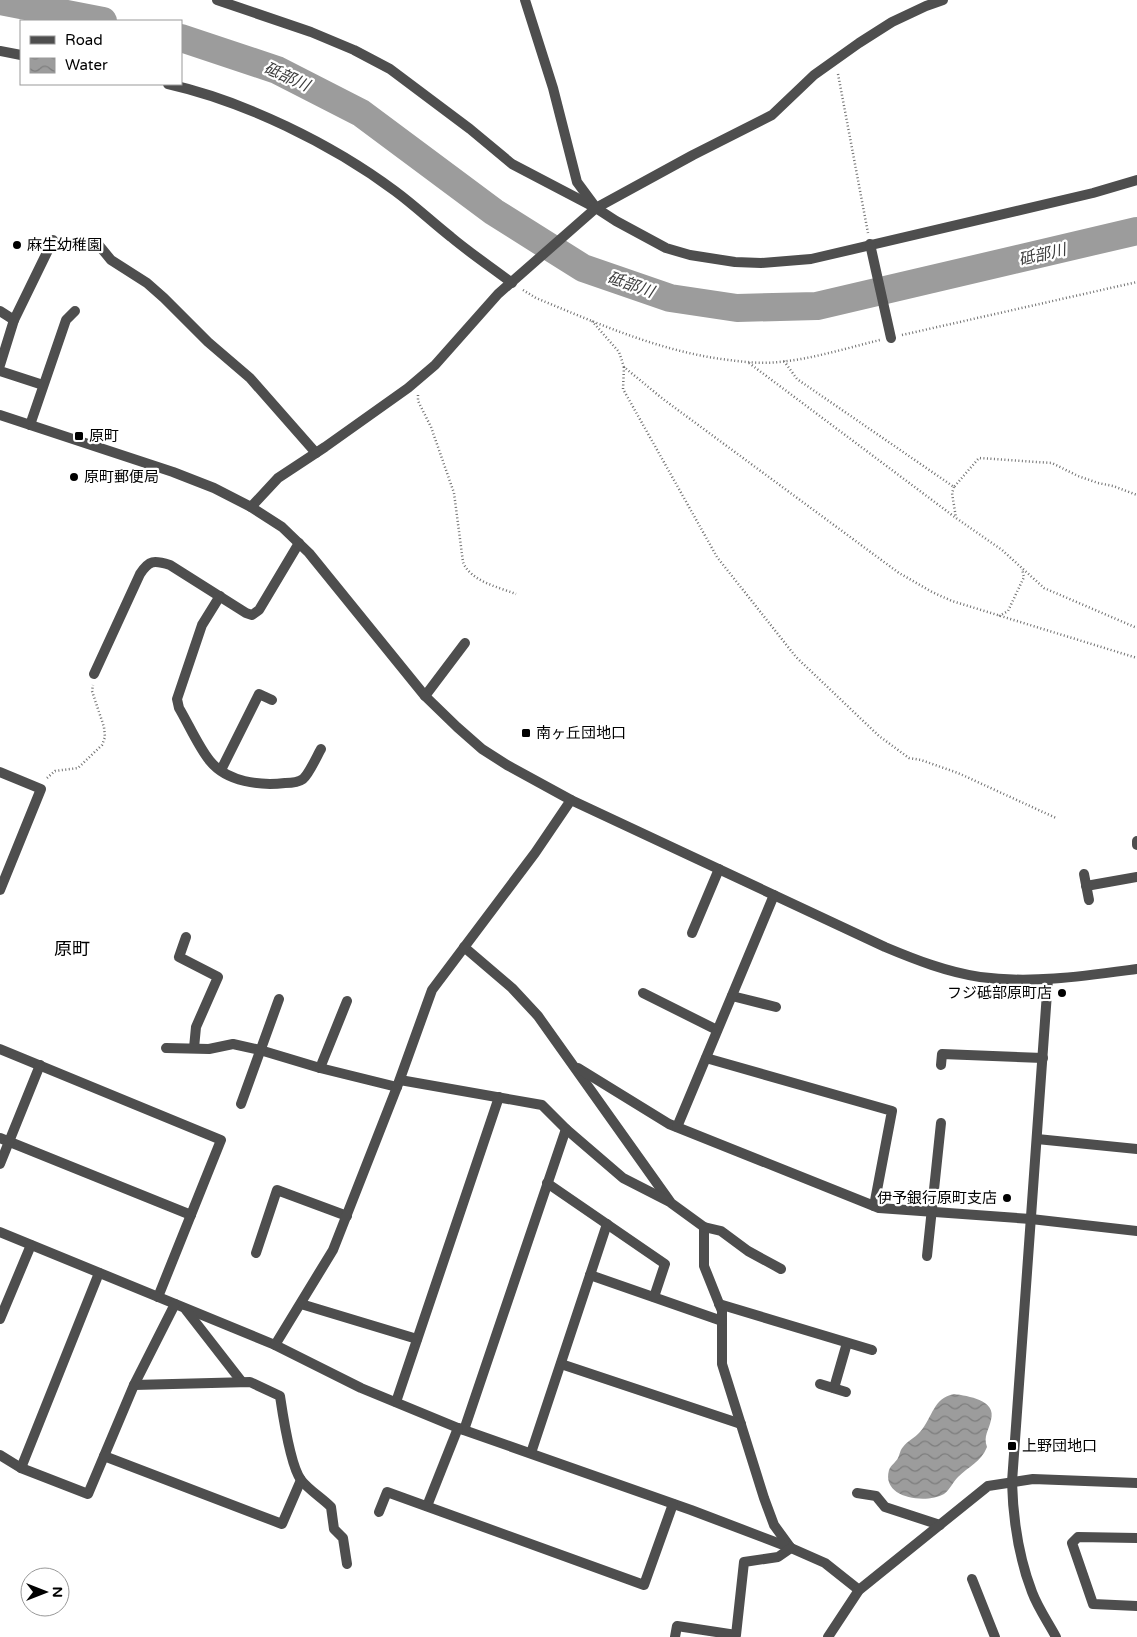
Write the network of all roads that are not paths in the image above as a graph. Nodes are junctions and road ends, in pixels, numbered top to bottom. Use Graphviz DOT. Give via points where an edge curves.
graph roads {
  1 [pos="217,0"];
  2 [pos="525,0"];
  3 [pos="943,0"];
  4 [pos="0,51"];
  5 [pos="20,55"];
  6 [pos="172,85"];
  7 [pos="1137,180"];
  8 [pos="596,208"];
  9 [pos="53,240"];
  10 [pos="97,243"];
  11 [pos="870,247"];
  12 [pos="512,283"];
  13 [pos="0,311"];
  14 [pos="75,312"];
  15 [pos="14,320"];
  16 [pos="890,334"];
  17 [pos="0,365"];
  18 [pos="0,371"];
  19 [pos="43,385"];
  20 [pos="0,415"];
  21 [pos="30,425"];
  22 [pos="316,453"];
  23 [pos="251,507"];
  24 [pos="298,543"];
  25 [pos="220,596"];
  26 [pos="465,643"];
  27 [pos="94,674"];
  28 [pos="425,696"];
  29 [pos="272,700"];
  30 [pos="321,749"];
  31 [pos="221,770"];
  32 [pos="0,772"];
  33 [pos="570,800"];
  34 [pos="1137,841"];
  35 [pos="1137,845"];
  36 [pos="4,867"];
  37 [pos="719,869"];
  38 [pos="1084,874"];
  39 [pos="1137,877"];
  40 [pos="1086,886"];
  41 [pos="0,890"];
  42 [pos="774,895"];
  43 [pos="1089,900"];
  44 [pos="692,933"];
  45 [pos="186,937"];
  46 [pos="464,947"];
  47 [pos="1137,969"];
  48 [pos="1048,979"];
  49 [pos="643,993"];
  50 [pos="732,996"];
  51 [pos="278,999"];
  52 [pos="347,1001"];
  53 [pos="776,1007"];
  54 [pos="718,1030"];
  55 [pos="166,1048"];
  56 [pos="194,1048"];
  57 [pos="0,1049"];
  58 [pos="260,1050"];
  59 [pos="706,1058"];
  60 [pos="1042,1058"];
  61 [pos="40,1065"];
  62 [pos="573,1065"];
  63 [pos="941,1065"];
  64 [pos="320,1068"];
  65 [pos="399,1083"];
  66 [pos="499,1097"];
  67 [pos="241,1104"];
  68 [pos="940,1122"];
  69 [pos="677,1127"];
  70 [pos="566,1128"];
  71 [pos="1037,1139"];
  72 [pos="5,1140"];
  73 [pos="1137,1149"];
  74 [pos="0,1164"];
  75 [pos="547,1183"];
  76 [pos="671,1203"];
  77 [pos="874,1206"];
  78 [pos="931,1212"];
  79 [pos="191,1215"];
  80 [pos="347,1216"];
  81 [pos="1031,1219"];
  82 [pos="607,1224"];
  83 [pos="704,1227"];
  84 [pos="0,1232"];
  85 [pos="1137,1232"];
  86 [pos="31,1245"];
  87 [pos="256,1253"];
  88 [pos="927,1256"];
  89 [pos="781,1269"];
  90 [pos="99,1273"];
  91 [pos="590,1274"];
  92 [pos="158,1297"];
  93 [pos="654,1297"];
  94 [pos="301,1304"];
  95 [pos="719,1304"];
  96 [pos="180,1306"];
  97 [pos="0,1319"];
  98 [pos="722,1321"];
  99 [pos="417,1339"];
  100 [pos="848,1343"];
  101 [pos="276,1345"];
  102 [pos="872,1350"];
  103 [pos="560,1364"];
  104 [pos="242,1382"];
  105 [pos="820,1384"];
  106 [pos="134,1385"];
  107 [pos="834,1388"];
  108 [pos="846,1392"];
  109 [pos="396,1402"];
  110 [pos="740,1424"];
  111 [pos="461,1429"];
  112 [pos="530,1453"];
  113 [pos="0,1455"];
  114 [pos="104,1456"];
  115 [pos="21,1468"];
  116 [pos="301,1480"];
  117 [pos="1012,1482"];
  118 [pos="1137,1483"];
  119 [pos="858,1493"];
  120 [pos="673,1504"];
  121 [pos="428,1506"];
  122 [pos="379,1512"];
  123 [pos="940,1526"];
  124 [pos="1137,1538"];
  125 [pos="791,1548"];
  126 [pos="347,1564"];
  127 [pos="972,1579"];
  128 [pos="859,1590"];
  129 [pos="1137,1606"];
  130 [pos="726,1635"];
  131 [pos="676,1637"];
  132 [pos="828,1637"];
  133 [pos="995,1637"];
  134 [pos="1056,1637"];
  1 -- 8 [label="street" via="311,32 390,69 512,164"];
  2 -- 8 [label="street" via="578,182"];
  3 -- 8 [label="street" via="892,22 814,76 772,115"];
  4 -- 5 [label="street"];
  6 -- 12 [label="street" via="256,113 291,128 344,158 394,190"];
  7 -- 11 [label="street"];
  8 -- 11 [label="street" via="666,248 714,259 783,262"];
  8 -- 12 [label="street"];
  9 -- 15 [label="street"];
  10 -- 22 [label="street" via="111,260 147,283 250,378"];
  11 -- 16 [label="street"];
  12 -- 22 [label="street" via="498,294 425,374"];
  13 -- 15 [label="street"];
  14 -- 19 [label="street" via="66,320"];
  15 -- 17 [label="street"];
  18 -- 19 [label="street"];
  19 -- 21 [label="street"];
  20 -- 21 [label="street"];
  21 -- 23 [label="street" via="173,472"];
  22 -- 23 [label="street" via="278,478"];
  23 -- 24 [label="street"];
  24 -- 25 [label="street" via="259,610 252,615"];
  24 -- 28 [label="street"];
  25 -- 27 [label="street" via="170,564 151,562 140,574"];
  25 -- 31 [label="street" via="202,625 177,699 210,761"];
  26 -- 28 [label="street"];
  28 -- 33 [label="street" via="482,749"];
  29 -- 31 [label="street" via="259,694"];
  30 -- 31 [label="street" via="303,779 294,782 255,783"];
  32 -- 36 [label="street" via="41,789"];
  33 -- 37 [label="street"];
  33 -- 46 [label="street"];
  34 -- 35 [label="street"];
  36 -- 41 [label="street"];
  37 -- 42 [label="street"];
  37 -- 44 [label="street"];
  38 -- 40 [label="street"];
  39 -- 40 [label="street"];
  40 -- 43 [label="street"];
  42 -- 48 [label="street" via="907,956 946,969 980,977"];
  42 -- 50 [label="street"];
  45 -- 56 [label="street" via="179,957 218,977 196,1027"];
  46 -- 62 [label="street" via="512,988 538,1016"];
  46 -- 65 [label="street" via="432,990"];
  47 -- 48 [label="street"];
  48 -- 60 [label="street"];
  49 -- 54 [label="street"];
  50 -- 53 [label="street"];
  50 -- 54 [label="street"];
  51 -- 58 [label="street"];
  52 -- 64 [label="street"];
  54 -- 59 [label="street"];
  55 -- 56 [label="street"];
  56 -- 58 [label="street" via="209,1049 233,1044"];
  57 -- 61 [label="street"];
  58 -- 64 [label="street"];
  58 -- 67 [label="street"];
  59 -- 69 [label="street"];
  59 -- 77 [label="street" via="892,1111"];
  60 -- 63 [label="street" via="942,1054"];
  60 -- 71 [label="street"];
  61 -- 72 [label="street"];
  61 -- 79 [label="street" via="221,1140"];
  62 -- 69 [label="street"];
  62 -- 76 [label="street"];
  64 -- 65 [label="street"];
  65 -- 66 [label="street"];
  65 -- 80 [label="street"];
  66 -- 70 [label="street" via="542,1104"];
  66 -- 99 [label="street"];
  68 -- 78 [label="street"];
  69 -- 77 [label="street"];
  70 -- 75 [label="street"];
  70 -- 76 [label="street" via="623,1178"];
  71 -- 73 [label="street"];
  71 -- 81 [label="street"];
  72 -- 74 [label="street"];
  72 -- 79 [label="street"];
  75 -- 82 [label="street"];
  75 -- 111 [label="street"];
  76 -- 83 [label="street"];
  77 -- 78 [label="street"];
  78 -- 81 [label="street"];
  78 -- 88 [label="street"];
  79 -- 92 [label="street"];
  80 -- 87 [label="street" via="277,1190"];
  80 -- 94 [label="street" via="333,1250"];
  81 -- 85 [label="street"];
  81 -- 117 [label="street"];
  82 -- 91 [label="street"];
  82 -- 93 [label="street" via="665,1264"];
  83 -- 89 [label="street" via="721,1231"];
  83 -- 95 [label="street" via="704,1266"];
  84 -- 86 [label="street"];
  86 -- 90 [label="street"];
  86 -- 97 [label="street"];
  90 -- 92 [label="street"];
  90 -- 115 [label="street"];
  91 -- 93 [label="street"];
  91 -- 103 [label="street"];
  92 -- 96 [label="street"];
  93 -- 98 [label="street"];
  94 -- 99 [label="street"];
  94 -- 101 [label="street"];
  95 -- 98 [label="street"];
  95 -- 100 [label="street"];
  96 -- 101 [label="street"];
  96 -- 104 [label="street"];
  96 -- 106 [label="street"];
  98 -- 110 [label="street" via="722,1364"];
  99 -- 109 [label="street"];
  100 -- 102 [label="street"];
  100 -- 107 [label="street"];
  101 -- 109 [label="street"];
  103 -- 110 [label="street"];
  103 -- 112 [label="street"];
  104 -- 106 [label="street"];
  104 -- 116 [label="street" via="250,1382 280,1396 292,1456"];
  105 -- 107 [label="street"];
  106 -- 114 [label="street"];
  107 -- 108 [label="street"];
  109 -- 111 [label="street"];
  110 -- 125 [label="street" via="774,1526"];
  111 -- 112 [label="street"];
  111 -- 121 [label="street"];
  112 -- 120 [label="street"];
  113 -- 115 [label="street"];
  114 -- 115 [label="street" via="88,1494"];
  114 -- 116 [label="street" via="282,1524"];
  116 -- 126 [label="street" via="331,1507 334,1529 343,1538"];
  117 -- 118 [label="street" via="1033,1479"];
  117 -- 123 [label="street" via="988,1486"];
  117 -- 134 [label="street" via="1013,1509 1032,1593"];
  119 -- 123 [label="street" via="876,1496 885,1507"];
  120 -- 121 [label="street" via="644,1585"];
  120 -- 125 [label="street"];
  121 -- 122 [label="street" via="388,1492"];
  123 -- 128 [label="street"];
  124 -- 129 [label="street" via="1078,1537 1072,1544 1093,1604"];
  125 -- 128 [label="street" via="825,1563"];
  125 -- 130 [label="street" via="778,1557 744,1562 736,1635"];
  127 -- 133 [label="street"];
  128 -- 132 [label="street"];
  130 -- 131 [label="street" via="678,1626"];
}
